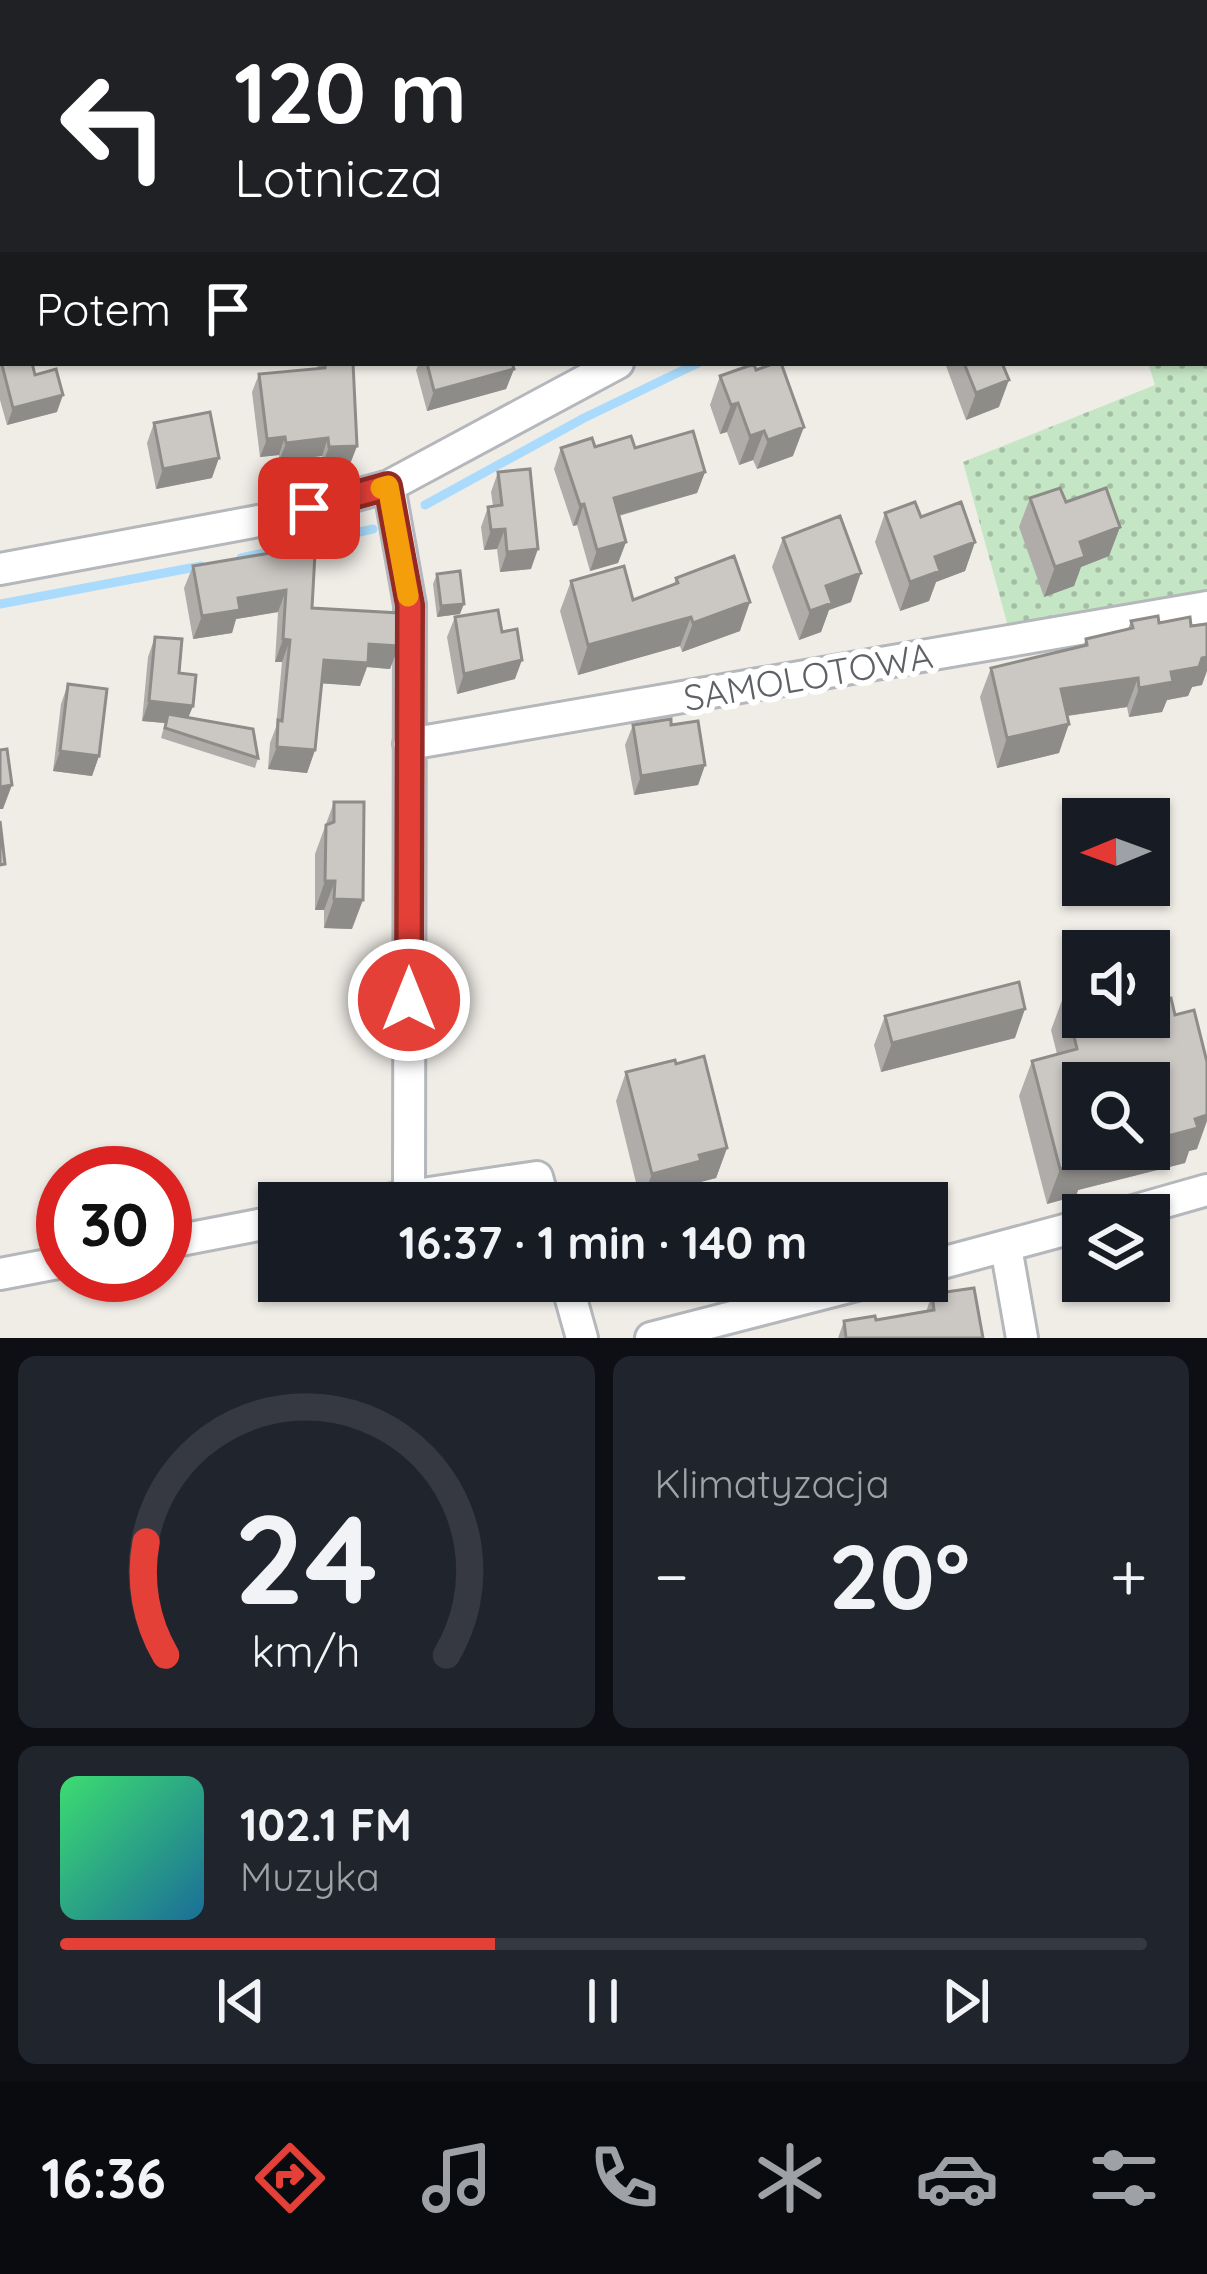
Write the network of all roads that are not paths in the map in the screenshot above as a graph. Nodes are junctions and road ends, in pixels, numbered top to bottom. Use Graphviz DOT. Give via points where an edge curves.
graph roads {
  1 [pos="612,366"];
  2 [pos="388,486"];
  3 [pos="0,569"];
  4 [pos="1207,607"];
  5 [pos="409,744"];
  6 [pos="409,1182"];
  7 [pos="503,1182"];
  8 [pos="538,1182"];
  9 [pos="1207,1190"];
  10 [pos="1170,1201"];
  11 [pos="258,1225"];
  12 [pos="1062,1231"];
  13 [pos="192,1238"];
  14 [pos="1006,1246"];
  15 [pos="948,1261"];
  16 [pos="36,1267"];
  17 [pos="0,1274"];
  18 [pos="572,1302"];
  19 [pos="791,1302"];
  20 [pos="582,1338"];
  21 [pos="651,1338"];
  22 [pos="1022,1338"];
  1 -- 2 [label="street"];
  2 -- 3 [label="street" via="269,519"];
  2 -- 5 [label="street" via="410,605"];
  4 -- 5 [label="street, SAMOLOTOWA"];
  5 -- 6 [label="street"];
  7 -- 8 [label="street"];
  9 -- 10 [label="street"];
  11 -- 13 [label="street"];
  12 -- 14 [label="street"];
  14 -- 15 [label="street"];
  14 -- 22 [label="street"];
  16 -- 17 [label="street"];
  18 -- 20 [label="street"];
  19 -- 21 [label="street"];
}
